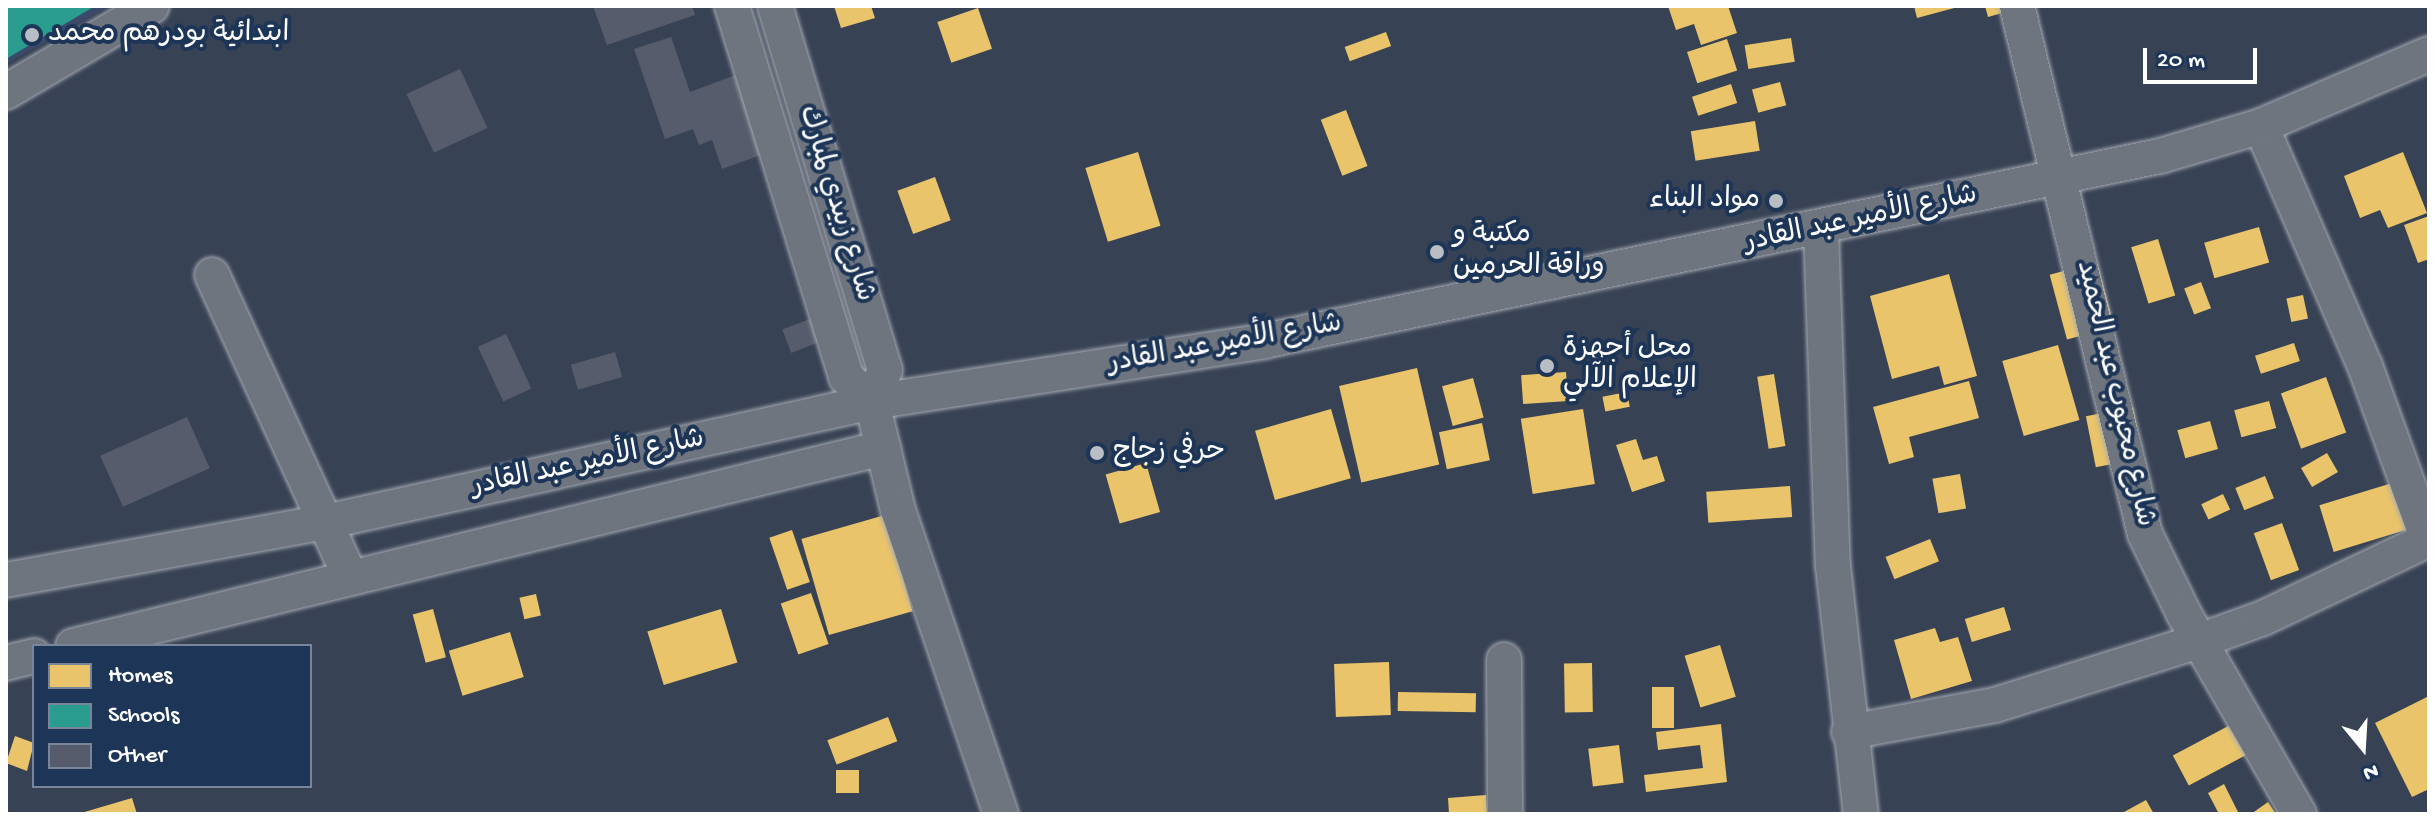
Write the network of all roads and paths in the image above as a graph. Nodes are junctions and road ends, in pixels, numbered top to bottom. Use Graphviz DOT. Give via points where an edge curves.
graph roads {
  1 [pos="152,6"];
  2 [pos="732,6"];
  3 [pos="775,6"];
  4 [pos="2017,6"];
  5 [pos="2429,54"];
  6 [pos="6,92"];
  7 [pos="2261,126"];
  8 [pos="2058,177"];
  9 [pos="1821,229"];
  10 [pos="212,275"];
  11 [pos="872,402"];
  12 [pos="883,448"];
  13 [pos="325,522"];
  14 [pos="2429,540"];
  15 [pos="350,577"];
  16 [pos="6,580"];
  17 [pos="2202,640"];
  18 [pos="81,644"];
  19 [pos="32,656"];
  20 [pos="1504,660"];
  21 [pos="6,663"];
  22 [pos="1849,732"];
  23 [pos="1001,814"];
  24 [pos="1505,814"];
  25 [pos="1861,814"];
  26 [pos="2299,814"];
  1 -- 6 [label="street"];
  2 -- 11 [label="street" via="846,377"];
  3 -- 11 [label="street, شارع زبيدي لمبارك" via="885,370"];
  4 -- 8 [label="street, شارع محبوب عبد الحميد"];
  5 -- 7 [label="street, شارع الأمير عبد القادر"];
  7 -- 8 [label="street, شارع الأمير عبد القادر" via="2160,156"];
  7 -- 14 [label="street" via="2365,366"];
  8 -- 9 [label="street, شارع الأمير عبد القادر"];
  8 -- 17 [label="street, شارع محبوب عبد الحميد" via="2081,252 2111,404 2145,534"];
  9 -- 11 [label="street, شارع الأمير عبد القادر" via="1264,341"];
  9 -- 22 [label="street" via="1833,566"];
  10 -- 13 [label="street"];
  11 -- 12 [label="street"];
  11 -- 13 [label="street, شارع الأمير عبد القادر"];
  12 -- 15 [label="street, شارع الأمير عبد القادر"];
  12 -- 23 [label="street" via="898,510"];
  13 -- 15 [label="street"];
  13 -- 16 [label="street, شارع الأمير عبد القادر"];
  14 -- 17 [label="street" via="2302,601"];
  15 -- 18 [label="street, شارع الأمير عبد القادر"];
  17 -- 22 [label="street" via="1995,705"];
  17 -- 26 [label="street, شارع محبوب عبد الحميد"];
  19 -- 21 [label="street"];
  20 -- 24 [label="street"];
  22 -- 25 [label="street"];
}
